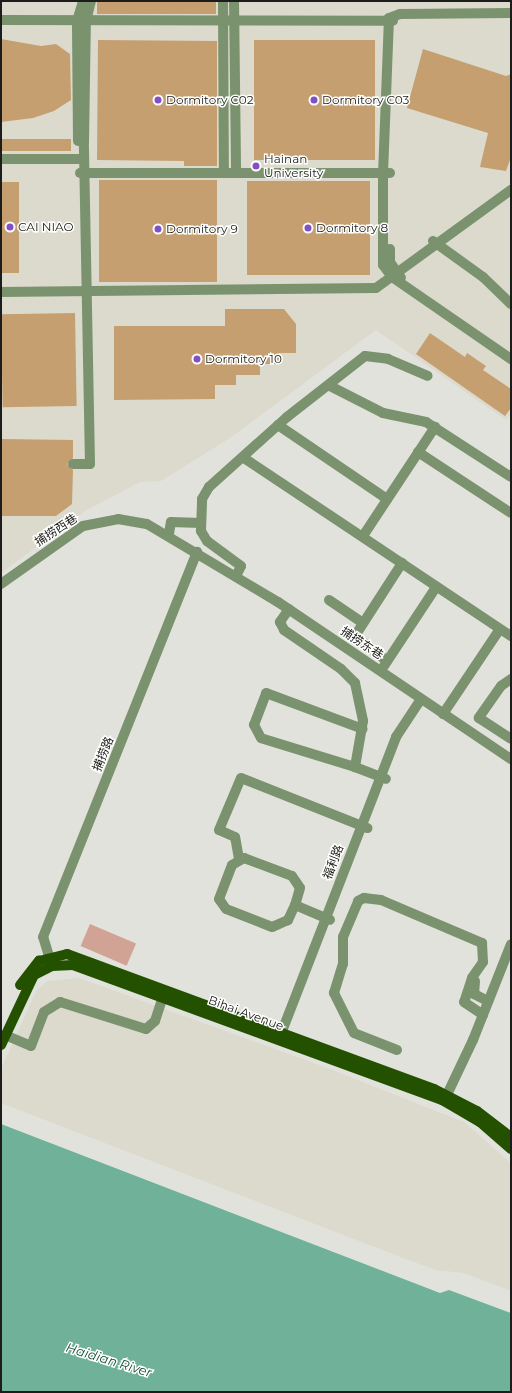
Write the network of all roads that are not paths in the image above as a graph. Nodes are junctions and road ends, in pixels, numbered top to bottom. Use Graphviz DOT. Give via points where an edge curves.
graph roads {
  1 [pos="83,1"];
  2 [pos="91,1"];
  3 [pos="223,1"];
  4 [pos="234,1"];
  5 [pos="511,13"];
  6 [pos="1,20"];
  7 [pos="511,20"];
  8 [pos="82,23"];
  9 [pos="391,23"];
  10 [pos="222,24"];
  11 [pos="234,24"];
  12 [pos="1,27"];
  13 [pos="1,154"];
  14 [pos="82,157"];
  15 [pos="1,159"];
  16 [pos="82,173"];
  17 [pos="224,173"];
  18 [pos="236,173"];
  19 [pos="386,174"];
  20 [pos="511,184"];
  21 [pos="511,190"];
  22 [pos="435,243"];
  23 [pos="394,273"];
  24 [pos="1,286"];
  25 [pos="86,289"];
  26 [pos="1,292"];
  27 [pos="511,304"];
  28 [pos="511,359"];
  29 [pos="428,376"];
  30 [pos="330,386"];
  31 [pos="278,425"];
  32 [pos="435,427"];
  33 [pos="418,452"];
  34 [pos="244,458"];
  35 [pos="73,464"];
  36 [pos="511,476"];
  37 [pos="387,499"];
  38 [pos="511,512"];
  39 [pos="201,523"];
  40 [pos="169,534"];
  41 [pos="363,536"];
  42 [pos="197,552"];
  43 [pos="402,563"];
  44 [pos="236,576"];
  45 [pos="1,584"];
  46 [pos="436,587"];
  47 [pos="329,600"];
  48 [pos="289,609"];
  49 [pos="363,622"];
  50 [pos="500,629"];
  51 [pos="511,636"];
  52 [pos="387,661"];
  53 [pos="380,671"];
  54 [pos="511,679"];
  55 [pos="424,701"];
  56 [pos="444,714"];
  57 [pos="482,720"];
  58 [pos="363,729"];
  59 [pos="473,734"];
  60 [pos="511,739"];
  61 [pos="511,759"];
  62 [pos="355,767"];
  63 [pos="383,778"];
  64 [pos="364,827"];
  65 [pos="239,859"];
  66 [pos="295,905"];
  67 [pos="328,919"];
  68 [pos="511,944"];
  69 [pos="50,961"];
  70 [pos="477,974"];
  71 [pos="163,997"];
  72 [pos="488,1001"];
  73 [pos="482,1015"];
  74 [pos="3,1032"];
  75 [pos="283,1036"];
  76 [pos="1,1045"];
  77 [pos="397,1050"];
  78 [pos="446,1098"];
  79 [pos="511,1137"];
  80 [pos="511,1149"];
  1 -- 8 [label="street"];
  2 -- 8 [label="street"];
  3 -- 10 [label="street"];
  4 -- 11 [label="street"];
  5 -- 9 [label="street" via="396,14"];
  6 -- 8 [label="street"];
  7 -- 9 [label="street"];
  8 -- 10 [label="street"];
  8 -- 12 [label="street"];
  8 -- 14 [label="street"];
  9 -- 11 [label="street"];
  9 -- 19 [label="street"];
  10 -- 11 [label="street"];
  10 -- 17 [label="street"];
  11 -- 18 [label="street"];
  13 -- 14 [label="street"];
  14 -- 15 [label="street"];
  14 -- 16 [label="street"];
  16 -- 17 [label="street"];
  16 -- 25 [label="street"];
  17 -- 18 [label="street"];
  18 -- 19 [label="street"];
  19 -- 23 [label="street" via="390,262"];
  20 -- 22 [label="street"];
  21 -- 22 [label="street"];
  22 -- 23 [label="street"];
  22 -- 27 [label="street" via="482,277"];
  23 -- 25 [label="street" via="376,288"];
  23 -- 28 [label="street" via="406,286"];
  24 -- 25 [label="street"];
  25 -- 26 [label="street"];
  25 -- 35 [label="street" via="88,464"];
  29 -- 30 [label="street" via="388,359 365,356"];
  30 -- 31 [label="street"];
  30 -- 32 [label="street" via="371,408"];
  31 -- 34 [label="street"];
  31 -- 37 [label="street"];
  32 -- 33 [label="street"];
  32 -- 36 [label="street"];
  33 -- 37 [label="street"];
  33 -- 38 [label="street"];
  34 -- 39 [label="street" via="204,492"];
  34 -- 41 [label="street"];
  37 -- 41 [label="street"];
  39 -- 40 [label="street" via="171,522"];
  39 -- 44 [label="street" via="207,541 241,566"];
  40 -- 42 [label="street, 捕捞西巷"];
  40 -- 45 [label="street, 捕捞西巷" via="133,521 94,522 65,538"];
  41 -- 43 [label="street"];
  42 -- 44 [label="street, 捕捞东巷"];
  42 -- 69 [label="street, 捕捞路" via="43,938"];
  43 -- 46 [label="street"];
  43 -- 49 [label="street"];
  44 -- 48 [label="street, 捕捞东巷"];
  46 -- 50 [label="street"];
  46 -- 52 [label="street"];
  47 -- 49 [label="street"];
  48 -- 53 [label="street, 捕捞东巷"];
  48 -- 58 [label="street" via="280,622 284,630 341,668 355,684"];
  49 -- 52 [label="street" via="355,636"];
  50 -- 51 [label="street"];
  50 -- 56 [label="street"];
  52 -- 53 [label="street"];
  53 -- 55 [label="street, 捕捞东巷"];
  54 -- 57 [label="street" via="501,686 479,718"];
  55 -- 56 [label="street, 捕捞东巷"];
  55 -- 63 [label="street, 福利路" via="396,737"];
  56 -- 59 [label="street, 捕捞东巷"];
  57 -- 59 [label="street"];
  57 -- 60 [label="street"];
  58 -- 62 [label="street"];
  58 -- 62 [label="street" via="266,693 254,725 255,732 261,738"];
  59 -- 61 [label="street, 捕捞东巷"];
  62 -- 63 [label="street"];
  63 -- 64 [label="street, 福利路"];
  64 -- 65 [label="street" via="241,778 219,830 235,837"];
  64 -- 67 [label="street, 福利路"];
  65 -- 66 [label="street" via="296,879 300,888"];
  65 -- 66 [label="street" via="230,869 219,899 222,907 272,927 288,920"];
  66 -- 67 [label="street"];
  67 -- 75 [label="street, 福利路"];
  68 -- 72 [label="street"];
  69 -- 71 [label="main road, Bihai Avenue" via="82,968"];
  69 -- 74 [label="main road, Bihai Avenue" via="29,982"];
  69 -- 75 [label="main road, Bihai Avenue" via="67,954"];
  70 -- 72 [label="street" via="474,994"];
  70 -- 73 [label="street" via="464,1002"];
  70 -- 77 [label="street" via="484,956 482,943 476,939 376,898 358,901 343,937 343,964 334,993 354,1033"];
  71 -- 74 [label="street" via="151,1026 139,1030 66,1002 54,1003 44,1012 35,1048"];
  71 -- 75 [label="main road, Bihai Avenue"];
  72 -- 73 [label="street"];
  73 -- 78 [label="street"];
  74 -- 76 [label="main road, Bihai Avenue"];
  75 -- 78 [label="main road, Bihai Avenue"];
  78 -- 79 [label="main road, Bihai Avenue"];
  78 -- 80 [label="main road, Bihai Avenue" via="480,1122"];
}
